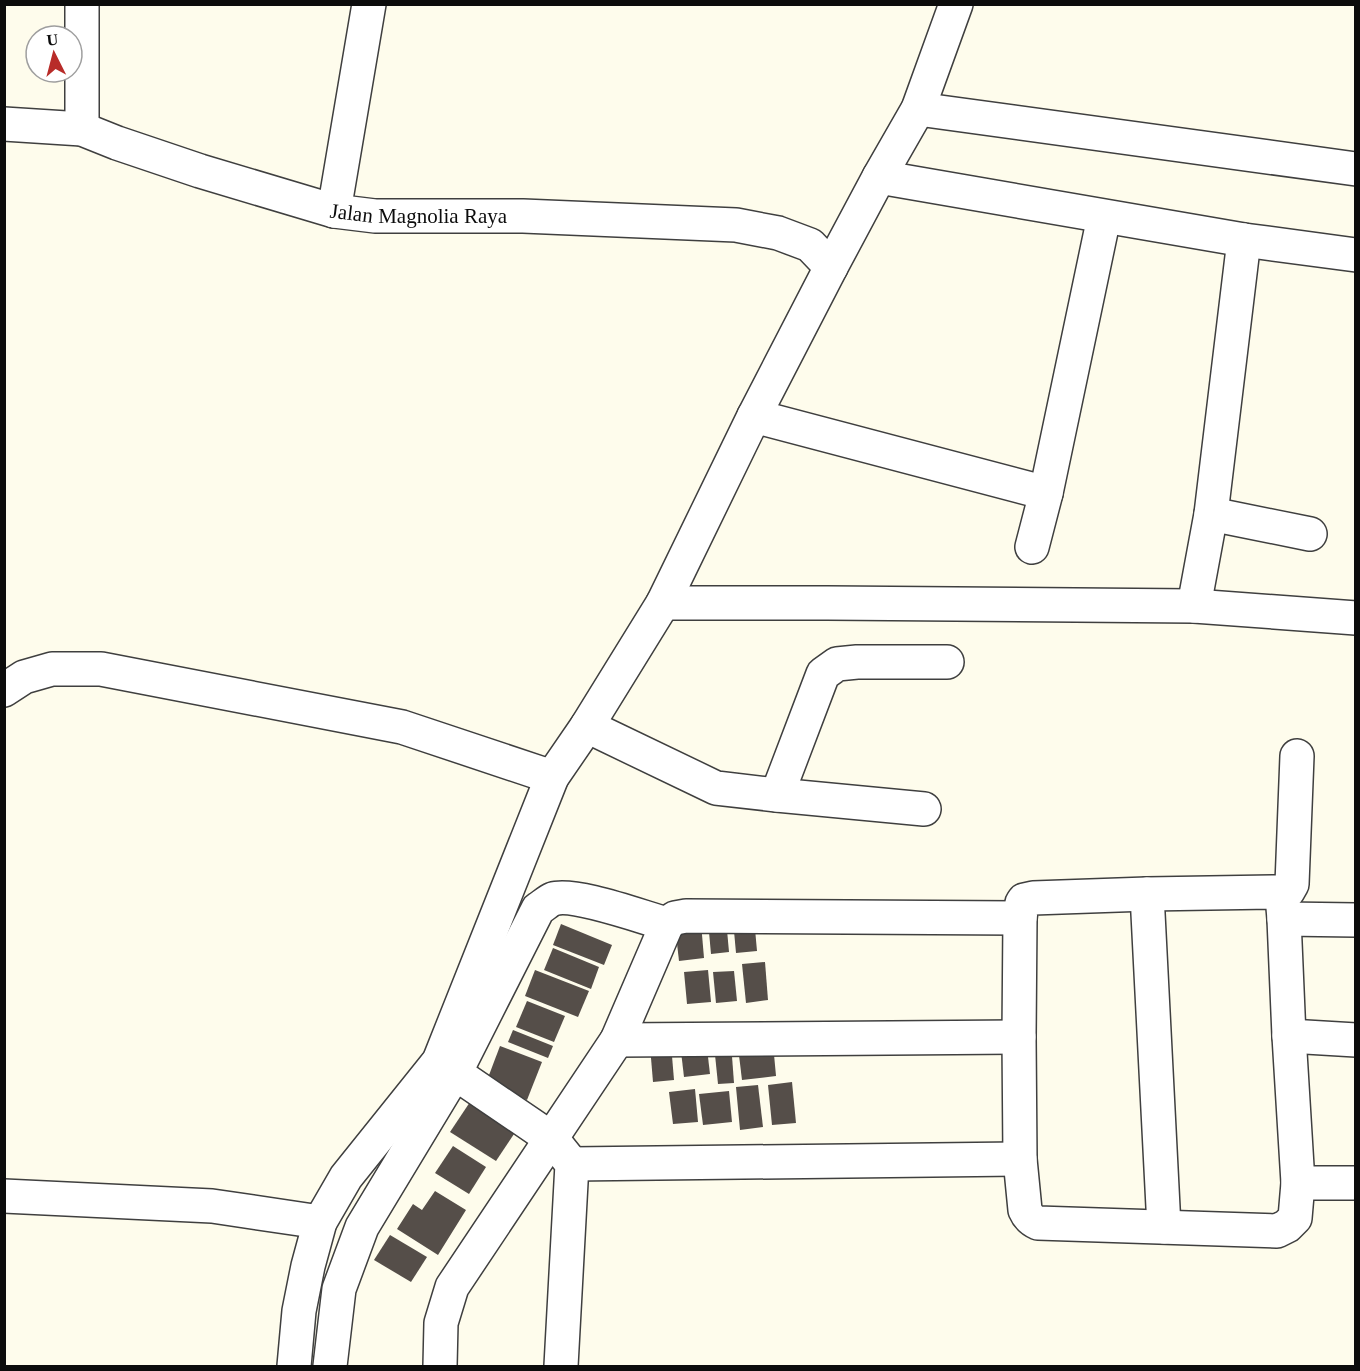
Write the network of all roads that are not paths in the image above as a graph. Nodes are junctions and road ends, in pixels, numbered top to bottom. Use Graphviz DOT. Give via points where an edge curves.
graph roads {
  1 [pos="82,4"];
  2 [pos="369,4"];
  3 [pos="956,4"];
  4 [pos="918,109"];
  5 [pos="4,124"];
  6 [pos="82,129"];
  7 [pos="1356,169"];
  8 [pos="879,177"];
  9 [pos="334,212"];
  10 [pos="1104,217"];
  11 [pos="1244,240"];
  12 [pos="1356,255"];
  13 [pos="831,267"];
  14 [pos="754,416"];
  15 [pos="1046,493"];
  16 [pos="1211,514"];
  17 [pos="1310,534"];
  18 [pos="1032,547"];
  19 [pos="663,603"];
  20 [pos="1194,606"];
  21 [pos="1356,618"];
  22 [pos="947,662"];
  23 [pos="4,690"];
  24 [pos="586,726"];
  25 [pos="1297,756"];
  26 [pos="552,777"];
  27 [pos="777,795"];
  28 [pos="924,809"];
  29 [pos="1147,894"];
  30 [pos="1283,907"];
  31 [pos="1020,918"];
  32 [pos="1356,920"];
  33 [pos="667,924"];
  34 [pos="1289,1036"];
  35 [pos="1019,1037"];
  36 [pos="1356,1040"];
  37 [pos="617,1041"];
  38 [pos="447,1067"];
  39 [pos="552,1139"];
  40 [pos="1020,1159"];
  41 [pos="572,1164"];
  42 [pos="1298,1183"];
  43 [pos="1356,1183"];
  44 [pos="4,1196"];
  45 [pos="320,1222"];
  46 [pos="1164,1227"];
  47 [pos="294,1366"];
  48 [pos="330,1366"];
  49 [pos="440,1366"];
  50 [pos="561,1366"];
  1 -- 6 [label="street"];
  2 -- 9 [label="street"];
  3 -- 4 [label="street"];
  4 -- 7 [label="street"];
  4 -- 8 [label="street"];
  5 -- 6 [label="street, Jalan Magnolia Raya"];
  6 -- 9 [label="street, Jalan Magnolia Raya"];
  8 -- 10 [label="street"];
  8 -- 13 [label="street"];
  9 -- 13 [label="street, Jalan Magnolia Raya" via="736,225 778,233 810,245"];
  10 -- 11 [label="street"];
  10 -- 15 [label="street"];
  11 -- 12 [label="street"];
  11 -- 16 [label="street"];
  13 -- 14 [label="street"];
  14 -- 15 [label="street"];
  14 -- 19 [label="street"];
  15 -- 18 [label="street"];
  16 -- 17 [label="street"];
  16 -- 20 [label="street"];
  19 -- 20 [label="street"];
  19 -- 24 [label="street"];
  20 -- 21 [label="street"];
  22 -- 27 [label="street" via="857,662 837,664 823,674"];
  23 -- 26 [label="street" via="24,677 51,669 101,669 402,728"];
  24 -- 26 [label="street"];
  24 -- 27 [label="street" via="716,788"];
  25 -- 30 [label="street" via="1292,884"];
  26 -- 38 [label="street"];
  27 -- 28 [label="street"];
  29 -- 30 [label="street" via="1278,892"];
  29 -- 31 [label="street" via="1026,899"];
  29 -- 46 [label="street"];
  30 -- 32 [label="street"];
  30 -- 34 [label="street"];
  31 -- 33 [label="street" via="686,916"];
  31 -- 35 [label="street"];
  33 -- 37 [label="street"];
  33 -- 38 [label="street" via="570,898 554,899 538,909"];
  34 -- 36 [label="street"];
  34 -- 42 [label="street"];
  35 -- 37 [label="street"];
  35 -- 40 [label="street"];
  37 -- 39 [label="street"];
  38 -- 39 [label="street"];
  38 -- 45 [label="street" via="346,1177"];
  38 -- 48 [label="street" via="362,1227 339,1289"];
  39 -- 41 [label="street"];
  39 -- 49 [label="street" via="452,1287 441,1323"];
  40 -- 41 [label="street"];
  40 -- 46 [label="street" via="1025,1210 1031,1220"];
  41 -- 50 [label="street"];
  42 -- 43 [label="street"];
  42 -- 46 [label="street" via="1295,1218 1277,1231"];
  44 -- 45 [label="street" via="212,1206"];
  45 -- 47 [label="street" via="305,1277"];
}
